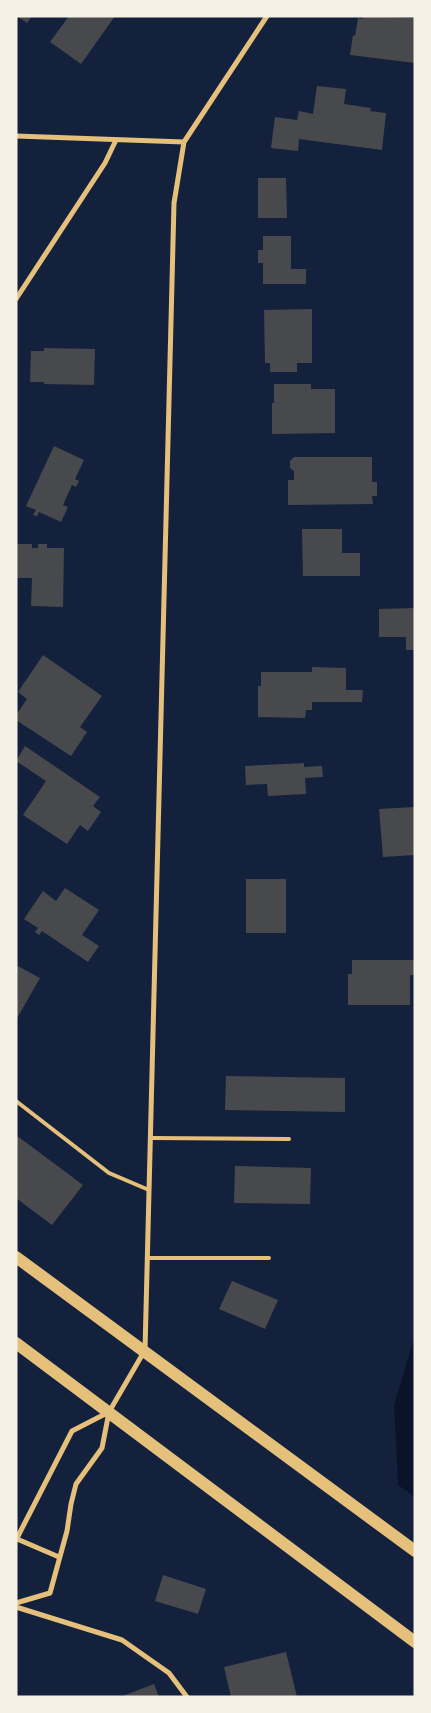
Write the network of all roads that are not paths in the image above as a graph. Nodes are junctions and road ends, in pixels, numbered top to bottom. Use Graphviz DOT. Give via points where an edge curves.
graph roads {
  1 [pos="267,16"];
  2 [pos="16,136"];
  3 [pos="116,140"];
  4 [pos="184,142"];
  5 [pos="16,298"];
  6 [pos="16,1102"];
  7 [pos="151,1138"];
  8 [pos="289,1139"];
  9 [pos="149,1190"];
  10 [pos="16,1257"];
  11 [pos="148,1258"];
  12 [pos="269,1258"];
  13 [pos="16,1343"];
  14 [pos="145,1350"];
  15 [pos="109,1412"];
  16 [pos="16,1539"];
  17 [pos="413,1549"];
  18 [pos="59,1557"];
  19 [pos="16,1605"];
  20 [pos="415,1642"];
  21 [pos="186,1697"];
  1 -- 4 [label="street"];
  2 -- 3 [label="street"];
  3 -- 4 [label="street"];
  3 -- 5 [label="street" via="106,163"];
  4 -- 7 [label="street" via="174,203"];
  6 -- 9 [label="lane" via="109,1173"];
  7 -- 8 [label="lane"];
  7 -- 9 [label="street"];
  9 -- 11 [label="street"];
  10 -- 14 [label="main road"];
  11 -- 12 [label="lane"];
  11 -- 14 [label="street"];
  13 -- 15 [label="main road"];
  14 -- 15 [label="street"];
  14 -- 17 [label="main road"];
  15 -- 16 [label="street" via="72,1431"];
  15 -- 18 [label="street" via="102,1448 76,1484"];
  15 -- 20 [label="main road"];
  16 -- 18 [label="street"];
  18 -- 19 [label="street" via="50,1593"];
  19 -- 21 [label="street" via="122,1640 169,1673"];
}
